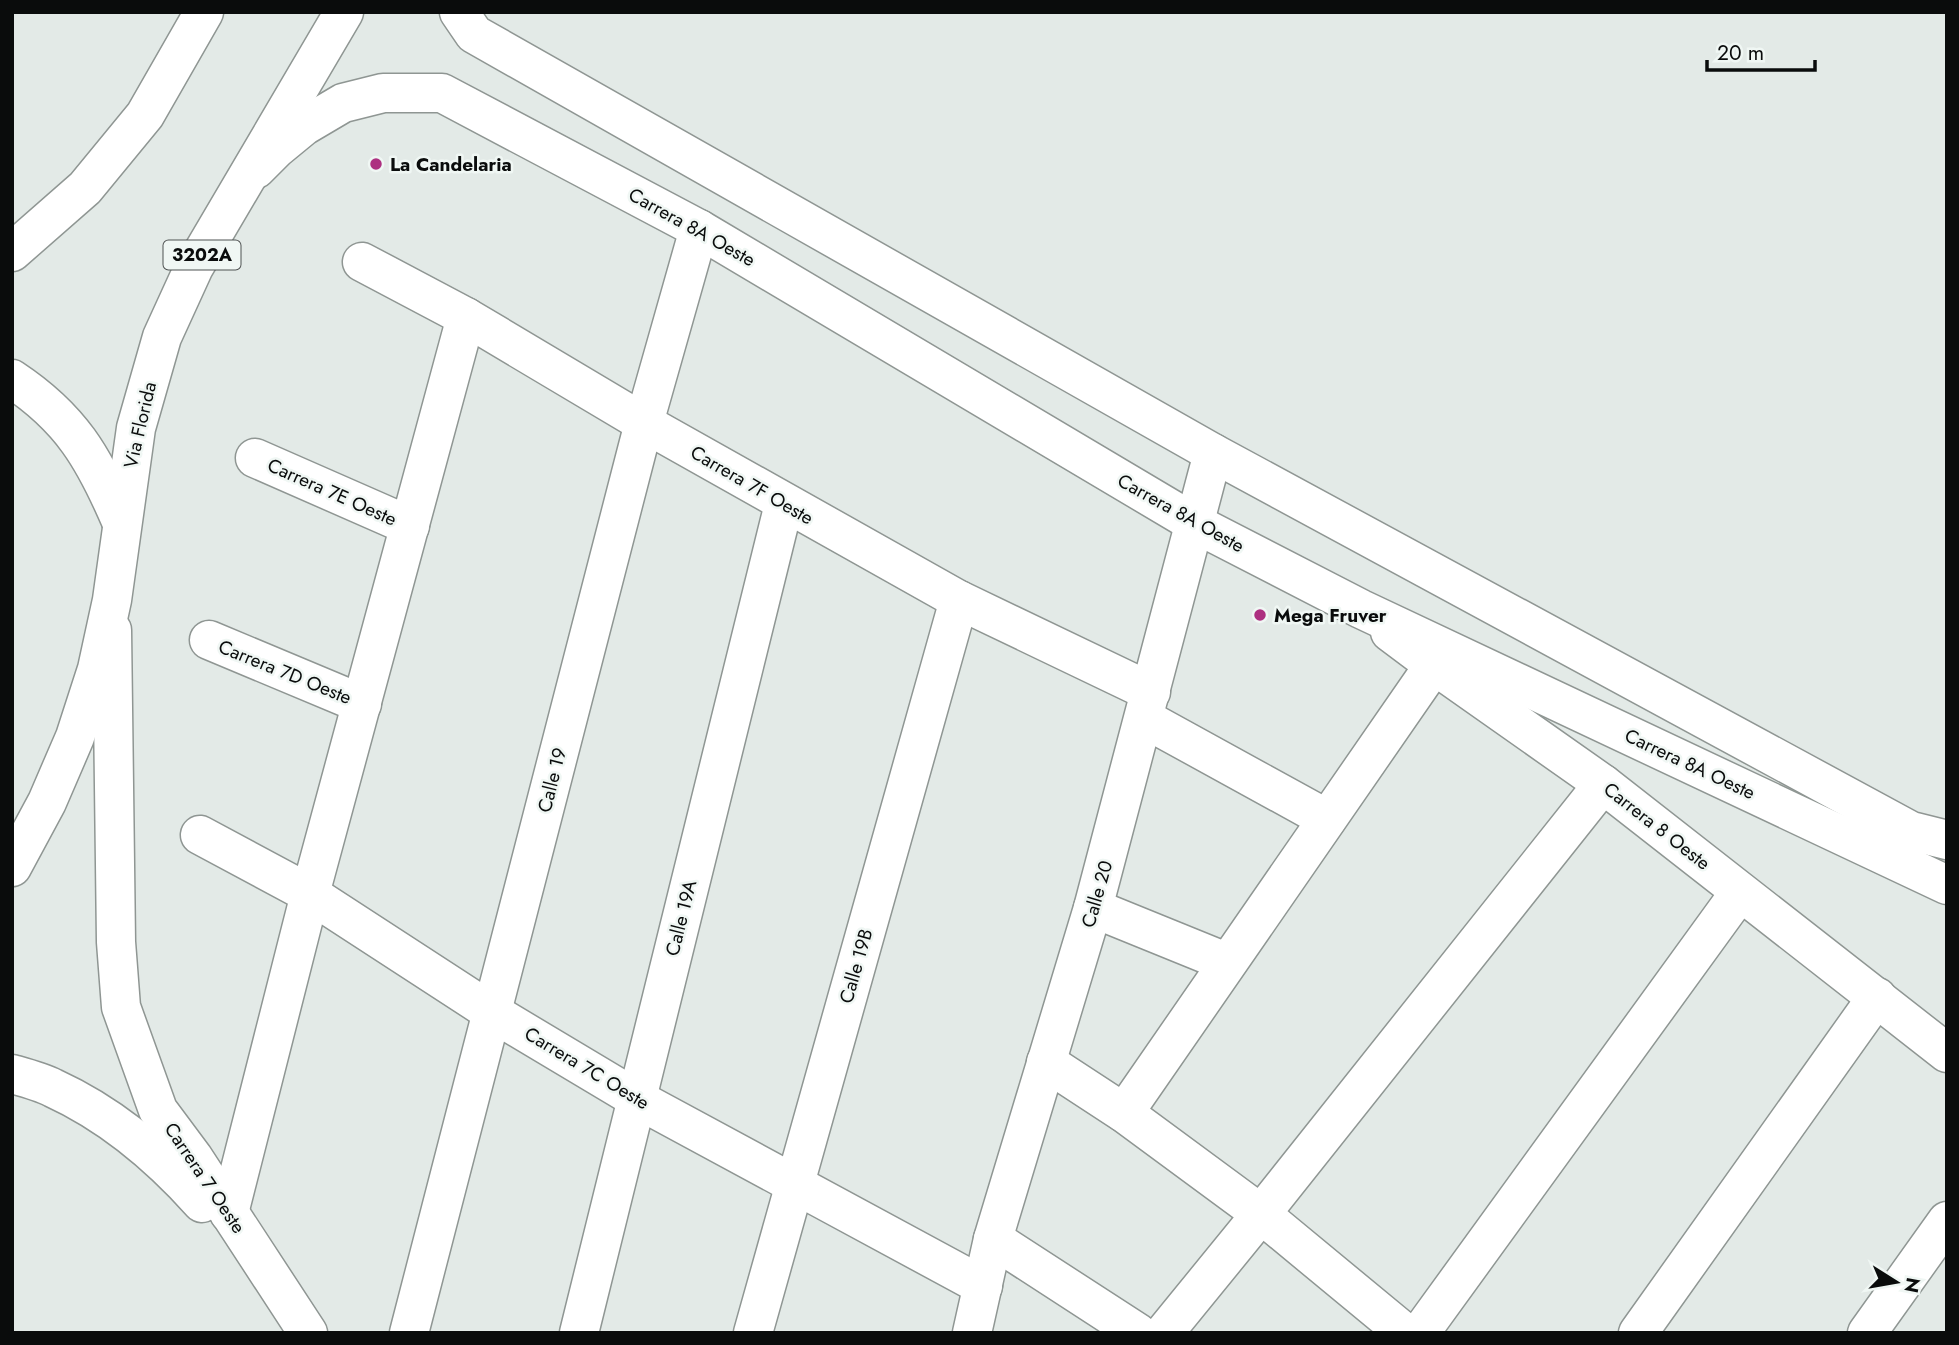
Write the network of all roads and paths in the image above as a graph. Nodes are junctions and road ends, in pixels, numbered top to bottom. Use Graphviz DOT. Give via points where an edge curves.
graph roads {
  1 [pos="204,12"];
  2 [pos="344,12"];
  3 [pos="466,23"];
  4 [pos="248,177"];
  5 [pos="699,229"];
  6 [pos="12,252"];
  7 [pos="362,262"];
  8 [pos="466,317"];
  9 [pos="12,379"];
  10 [pos="644,424"];
  11 [pos="1213,453"];
  12 [pos="255,458"];
  13 [pos="784,504"];
  14 [pos="121,522"];
  15 [pos="1196,524"];
  16 [pos="410,526"];
  17 [pos="112,600"];
  18 [pos="958,600"];
  19 [pos="1361,609"];
  20 [pos="209,640"];
  21 [pos="1434,665"];
  22 [pos="362,704"];
  23 [pos="1148,705"];
  24 [pos="1603,784"];
  25 [pos="1326,819"];
  26 [pos="200,835"];
  27 [pos="1947,840"];
  28 [pos="12,867"];
  29 [pos="1947,885"];
  30 [pos="1740,892"];
  31 [pos="310,894"];
  32 [pos="1093,908"];
  33 [pos="1226,962"];
  34 [pos="1877,997"];
  35 [pos="493,1013"];
  36 [pos="1947,1053"];
  37 [pos="1046,1062"];
  38 [pos="12,1074"];
  39 [pos="636,1099"];
  40 [pos="1124,1113"];
  41 [pos="794,1184"];
  42 [pos="229,1213"];
  43 [pos="1261,1214"];
  44 [pos="1947,1221"];
  45 [pos="993,1239"];
  46 [pos="983,1286"];
  47 [pos="280,1290"];
  48 [pos="308,1333"];
  49 [pos="409,1333"];
  50 [pos="579,1333"];
  51 [pos="753,1333"];
  52 [pos="972,1333"];
  53 [pos="1138,1333"];
  54 [pos="1164,1333"];
  55 [pos="1405,1333"];
  56 [pos="1420,1333"];
  57 [pos="1638,1333"];
  58 [pos="1867,1333"];
  1 -- 6 [label="street" via="145,115 85,188"];
  2 -- 4 [label="street, Via Florida / 3202A"];
  3 -- 11 [label="street"];
  4 -- 5 [label="street, Carrera 8A Oeste" via="304,126 342,103 383,93 442,93"];
  4 -- 14 [label="street, Via Florida / 3202A" via="194,267 162,337 135,428"];
  5 -- 10 [label="street, Calle 19"];
  5 -- 15 [label="street, Carrera 8A Oeste"];
  7 -- 8 [label="street, Carrera 7F Oeste"];
  8 -- 10 [label="street, Carrera 7F Oeste"];
  8 -- 16 [label="street"];
  9 -- 14 [label="street" via="36,395 73,432 101,474"];
  10 -- 13 [label="street, Carrera 7F Oeste"];
  10 -- 35 [label="street, Calle 19"];
  11 -- 15 [label="street, Calle 20"];
  11 -- 27 [label="street" via="1911,831"];
  12 -- 16 [label="street, Carrera 7E Oeste"];
  13 -- 18 [label="street, Carrera 7F Oeste"];
  13 -- 39 [label="street, Calle 19A"];
  14 -- 17 [label="street, Via Florida / 3202A"];
  15 -- 19 [label="street, Carrera 8A Oeste"];
  15 -- 23 [label="street, Calle 20"];
  16 -- 22 [label="street"];
  17 -- 28 [label="street, Via Florida / 3202A" via="97,669 75,737"];
  17 -- 42 [label="street, Carrera 7 Oeste" via="116,942 121,1007 159,1110"];
  18 -- 23 [label="street, Carrera 7F Oeste"];
  18 -- 41 [label="street, Calle 19B"];
  19 -- 21 [label="street, Carrera 8 Oeste"];
  19 -- 29 [label="street, Carrera 8A Oeste"];
  20 -- 22 [label="street, Carrera 7D Oeste"];
  21 -- 24 [label="street, Carrera 8 Oeste"];
  21 -- 25 [label="street"];
  22 -- 31 [label="street"];
  23 -- 25 [label="street, Carrera 7F Oeste"];
  23 -- 32 [label="street, Calle 20"];
  24 -- 30 [label="street, Carrera 8 Oeste"];
  24 -- 43 [label="street"];
  25 -- 33 [label="street"];
  26 -- 31 [label="street, Carrera 7C Oeste"];
  30 -- 34 [label="street, Carrera 8 Oeste"];
  30 -- 56 [label="street"];
  31 -- 35 [label="street, Carrera 7C Oeste"];
  31 -- 42 [label="street"];
  32 -- 33 [label="street"];
  32 -- 37 [label="street, Calle 20"];
  33 -- 40 [label="street"];
  34 -- 36 [label="street, Carrera 8 Oeste"];
  34 -- 57 [label="street"];
  35 -- 39 [label="street, Carrera 7C Oeste"];
  35 -- 49 [label="street, Calle 19"];
  37 -- 40 [label="street"];
  37 -- 45 [label="street, Calle 20"];
  38 -- 47 [label="street, Carrera 7 Oeste" via="52,1087 126,1132 175,1173"];
  39 -- 41 [label="street, Carrera 7C Oeste"];
  39 -- 50 [label="street, Calle 19A"];
  40 -- 43 [label="street"];
  41 -- 46 [label="street, Carrera 7C Oeste"];
  41 -- 51 [label="street, Calle 19B"];
  42 -- 47 [label="street, Carrera 7 Oeste"];
  43 -- 54 [label="street"];
  43 -- 55 [label="street"];
  44 -- 58 [label="street"];
  45 -- 46 [label="street, Calle 20"];
  45 -- 53 [label="street"];
  46 -- 52 [label="street, Calle 20"];
  47 -- 48 [label="street, Carrera 7 Oeste"];
}
